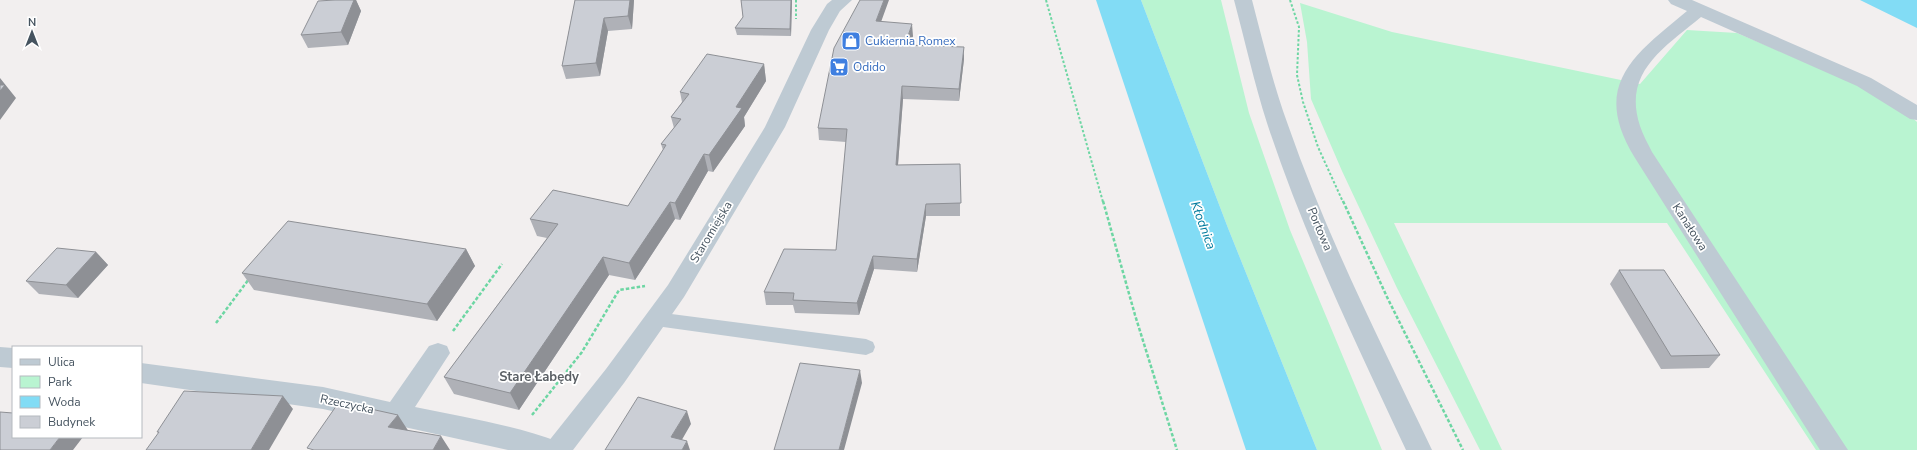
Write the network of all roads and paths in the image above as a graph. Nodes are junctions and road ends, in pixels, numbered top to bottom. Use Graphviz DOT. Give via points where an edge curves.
graph roads {
  1 [pos="796,0"];
  2 [pos="842,0"];
  3 [pos="1046,0"];
  4 [pos="1243,0"];
  5 [pos="1290,0"];
  6 [pos="1677,0"];
  7 [pos="1700,10"];
  8 [pos="795,24"];
  9 [pos="1917,114"];
  10 [pos="502,264"];
  11 [pos="253,274"];
  12 [pos="650,285"];
  13 [pos="656,319"];
  14 [pos="216,323"];
  15 [pos="866,347"];
  16 [pos="438,353"];
  17 [pos="0,356"];
  18 [pos="12,358"];
  19 [pos="142,373"];
  20 [pos="396,414"];
  21 [pos="531,416"];
  22 [pos="550,450"];
  23 [pos="557,450"];
  24 [pos="1177,450"];
  25 [pos="1419,450"];
  26 [pos="1463,450"];
  27 [pos="1835,450"];
  1 -- 8 [label="path"];
  2 -- 13 [label="street, Staromiejska" via="833,8 820,30 775,127 676,291"];
  3 -- 24 [label="path" via="1135,315"];
  4 -- 25 [label="street, Portowa" via="1262,76 1293,165 1352,308"];
  5 -- 26 [label="path" via="1299,26 1297,75 1318,147 1387,296"];
  6 -- 7 [label="street"];
  7 -- 9 [label="street" via="1864,82"];
  7 -- 27 [label="street, Kanałowa" via="1648,52 1631,74 1624,98 1628,125 1642,153"];
  10 -- 16 [label="path"];
  11 -- 14 [label="path"];
  12 -- 21 [label="path" via="619,290 582,352"];
  13 -- 15 [label="lane"];
  13 -- 23 [label="street, Staromiejska"];
  16 -- 20 [label="street"];
  17 -- 18 [label="street"];
  19 -- 20 [label="street, Rzeczycka" via="323,398"];
  20 -- 22 [label="street, Rzeczycka"];
}
